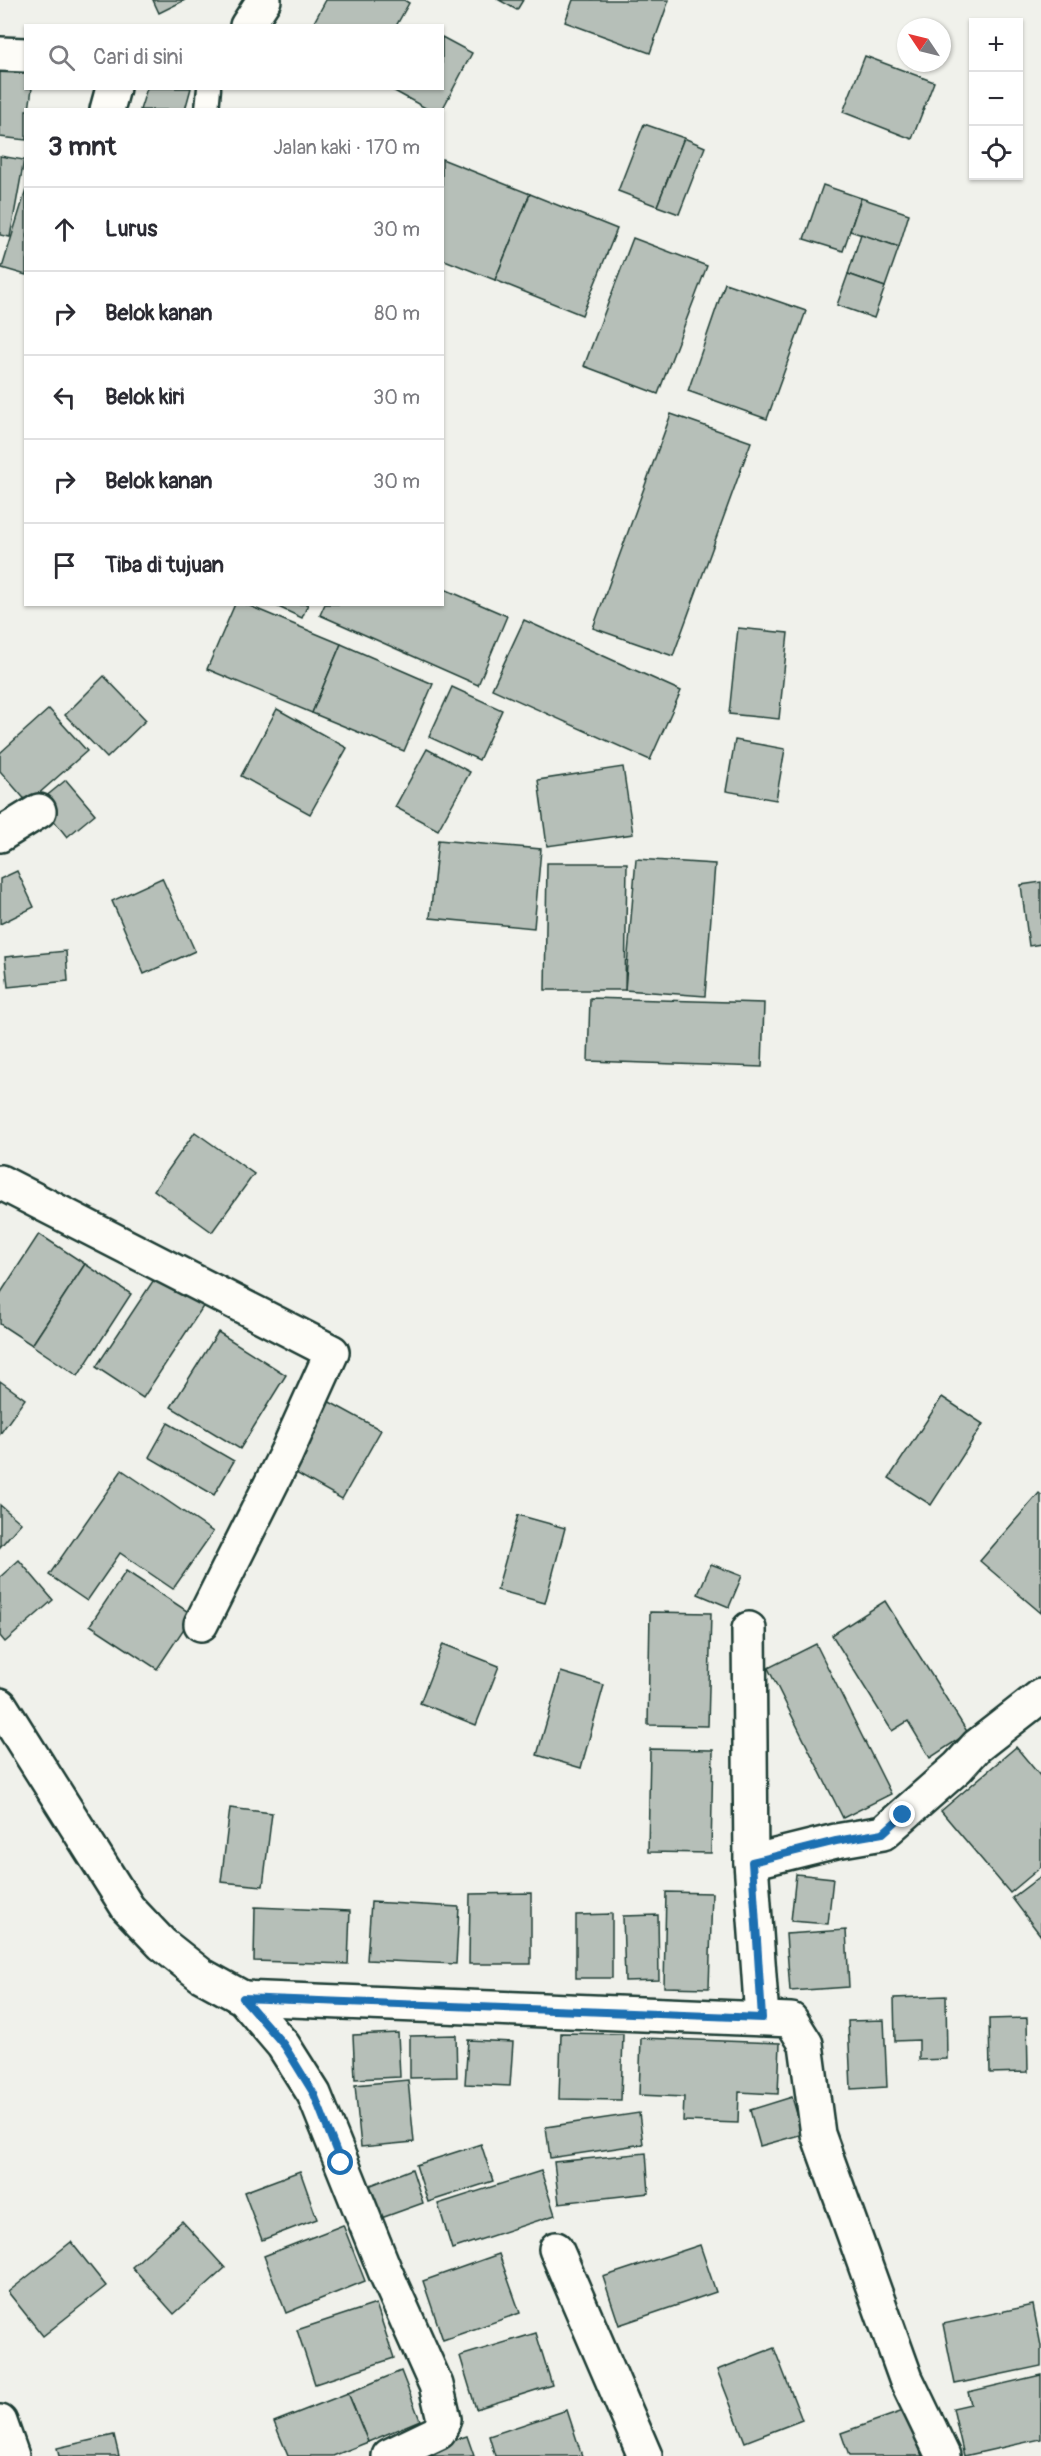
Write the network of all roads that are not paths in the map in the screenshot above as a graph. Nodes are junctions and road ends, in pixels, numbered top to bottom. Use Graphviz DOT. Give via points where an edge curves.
graph roads {
  1 [pos="264,0"];
  2 [pos="248,24"];
  3 [pos="0,54"];
  4 [pos="24,55"];
  5 [pos="112,90"];
  6 [pos="209,90"];
  7 [pos="108,108"];
  8 [pos="207,108"];
  9 [pos="39,811"];
  10 [pos="0,835"];
  11 [pos="0,1182"];
  12 [pos="201,1624"];
  13 [pos="749,1629"];
  14 [pos="1041,1696"];
  15 [pos="0,1705"];
  16 [pos="752,1862"];
  17 [pos="243,1998"];
  18 [pos="762,2018"];
  19 [pos="556,2249"];
  20 [pos="0,2422"];
  21 [pos="12,2456"];
  22 [pos="388,2456"];
  23 [pos="645,2456"];
  24 [pos="943,2456"];
  1 -- 2 [label="street"];
  3 -- 4 [label="street"];
  5 -- 7 [label="street"];
  6 -- 8 [label="lane"];
  9 -- 10 [label="street"];
  11 -- 12 [label="street" via="332,1352"];
  13 -- 16 [label="street"];
  14 -- 16 [label="street" via="977,1746 883,1833"];
  15 -- 17 [label="street" via="128,1908 162,1944 201,1975"];
  16 -- 18 [label="street"];
  17 -- 18 [label="street"];
  17 -- 22 [label="street" via="284,2045 314,2094 436,2385 444,2419 441,2429"];
  18 -- 24 [label="street" via="791,2019 806,2044 818,2134 906,2379"];
  19 -- 23 [label="street"];
  20 -- 21 [label="street"];
}
